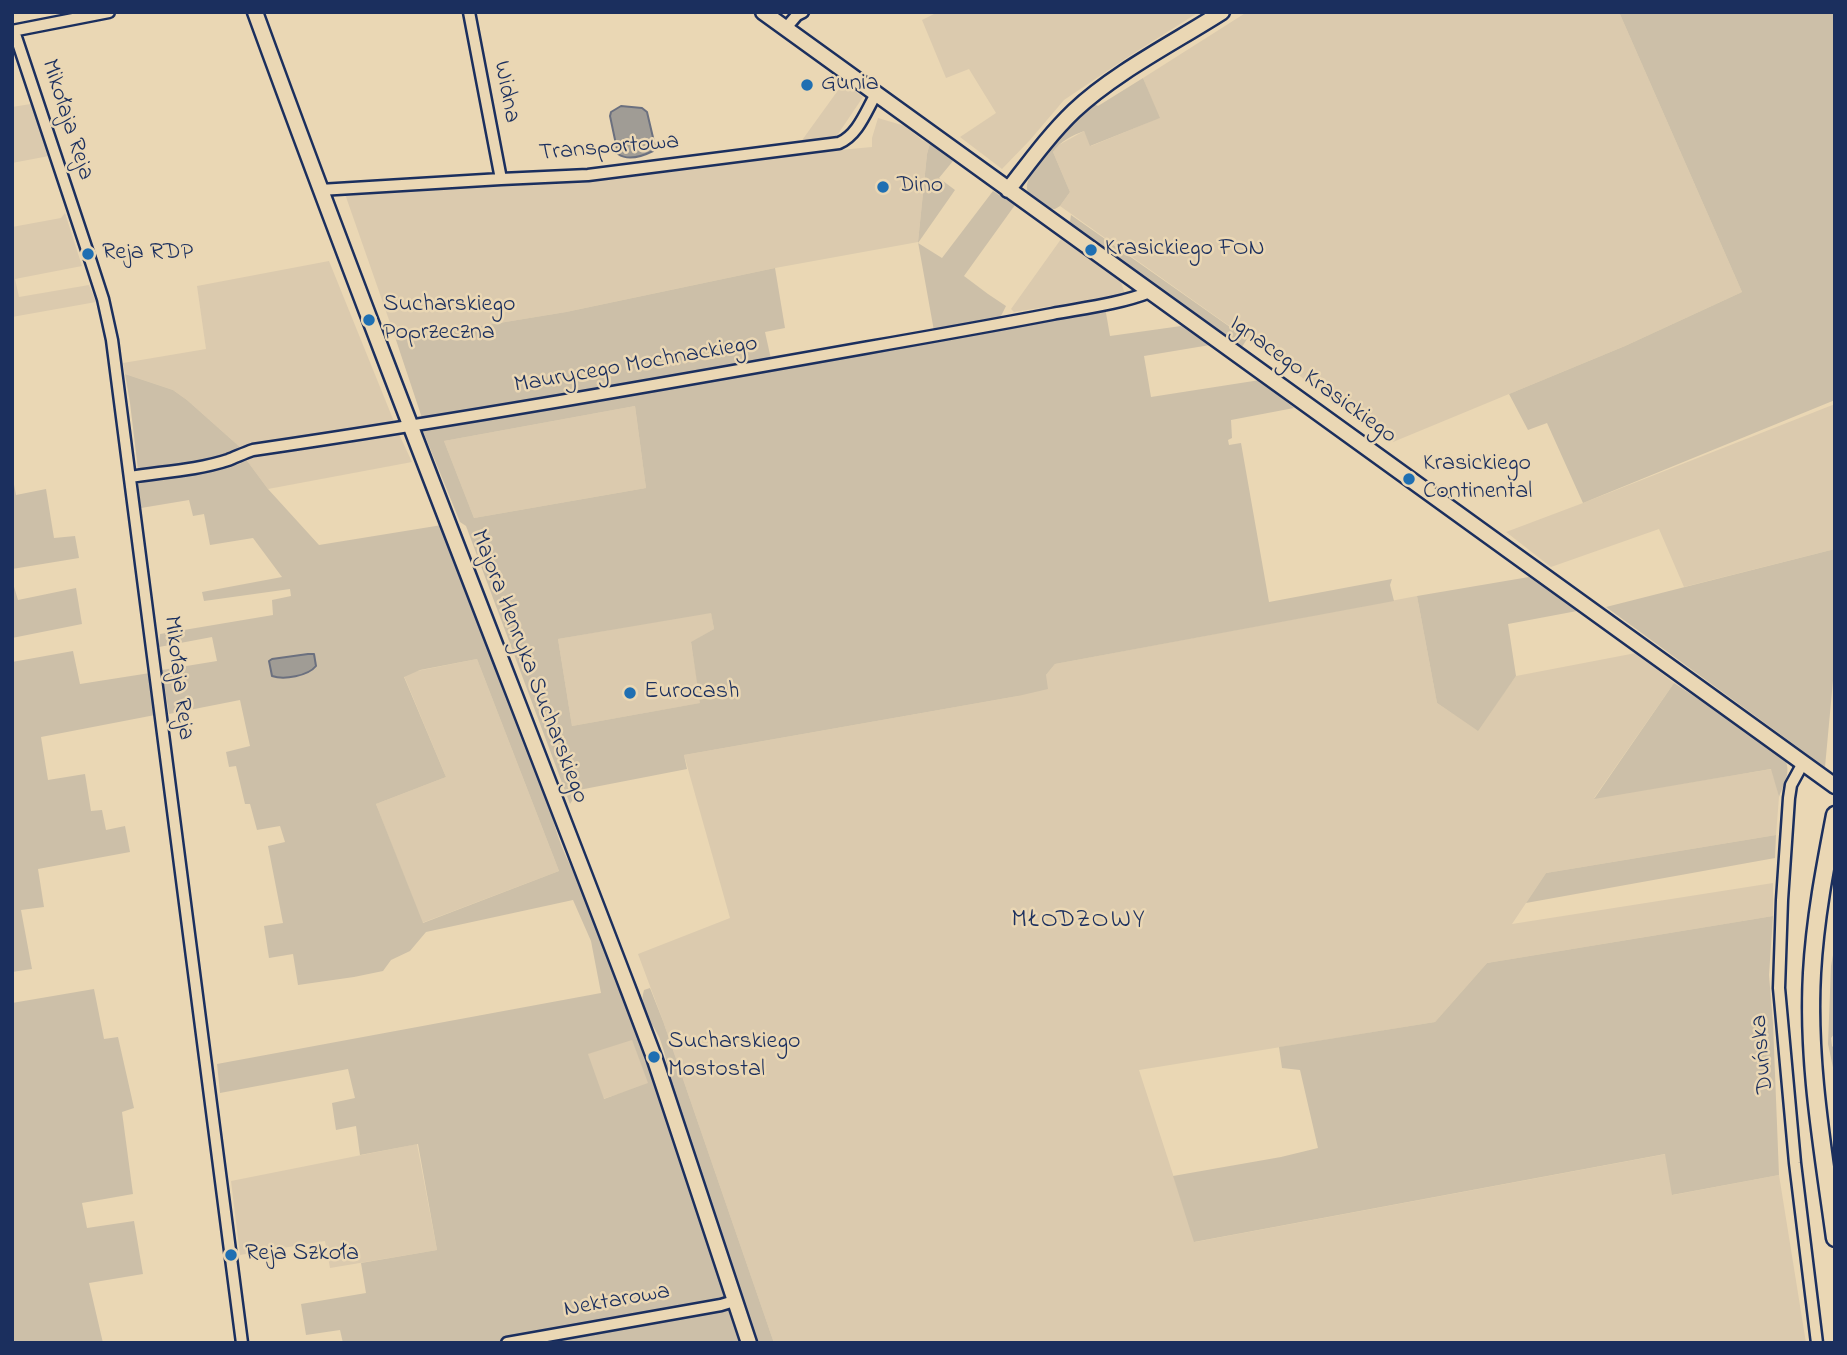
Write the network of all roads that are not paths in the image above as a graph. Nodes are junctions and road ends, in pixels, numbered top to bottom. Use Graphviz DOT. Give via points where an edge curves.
graph roads {
  1 [pos="110,12"];
  2 [pos="255,12"];
  3 [pos="469,12"];
  4 [pos="763,12"];
  5 [pos="803,12"];
  6 [pos="1222,12"];
  7 [pos="95,14"];
  8 [pos="785,29"];
  9 [pos="13,31"];
  10 [pos="876,94"];
  11 [pos="500,179"];
  12 [pos="320,190"];
  13 [pos="1008,190"];
  14 [pos="1150,292"];
  15 [pos="410,427"];
  16 [pos="130,477"];
  17 [pos="1802,763"];
  18 [pos="1835,786"];
  19 [pos="1835,814"];
  20 [pos="1835,1238"];
  21 [pos="734,1301"];
  22 [pos="242,1343"];
  23 [pos="507,1343"];
  24 [pos="748,1343"];
  25 [pos="1817,1343"];
  1 -- 7 [label="street"];
  2 -- 12 [label="street, Majora Henryka Sucharskiego"];
  3 -- 11 [label="street, Widna"];
  4 -- 8 [label="street, Ignacego Krasickiego"];
  5 -- 8 [label="street"];
  6 -- 13 [label="street" via="1092,95 1053,133"];
  7 -- 9 [label="street"];
  8 -- 10 [label="street, Ignacego Krasickiego"];
  9 -- 16 [label="street, Mikołaja Reja" via="108,318"];
  10 -- 11 [label="street, Transportowa" via="854,132 839,143 588,175"];
  10 -- 13 [label="street, Ignacego Krasickiego"];
  11 -- 12 [label="street, Transportowa"];
  12 -- 15 [label="street, Majora Henryka Sucharskiego"];
  13 -- 14 [label="street, Ignacego Krasickiego"];
  14 -- 15 [label="street, Maurycego Mochnackiego" via="999,324"];
  14 -- 17 [label="street, Ignacego Krasickiego"];
  15 -- 16 [label="street, Maurycego Mochnackiego" via="253,450 210,464"];
  15 -- 21 [label="street, Majora Henryka Sucharskiego" via="634,1004"];
  16 -- 22 [label="street, Mikołaja Reja"];
  17 -- 18 [label="street, Ignacego Krasickiego"];
  17 -- 25 [label="street, Duńska" via="1789,798 1779,976 1794,1163"];
  19 -- 20 [label="main road" via="1816,930 1812,1035 1816,1102"];
  21 -- 23 [label="street, Nektarowa"];
  21 -- 24 [label="street, Majora Henryka Sucharskiego"];
}
